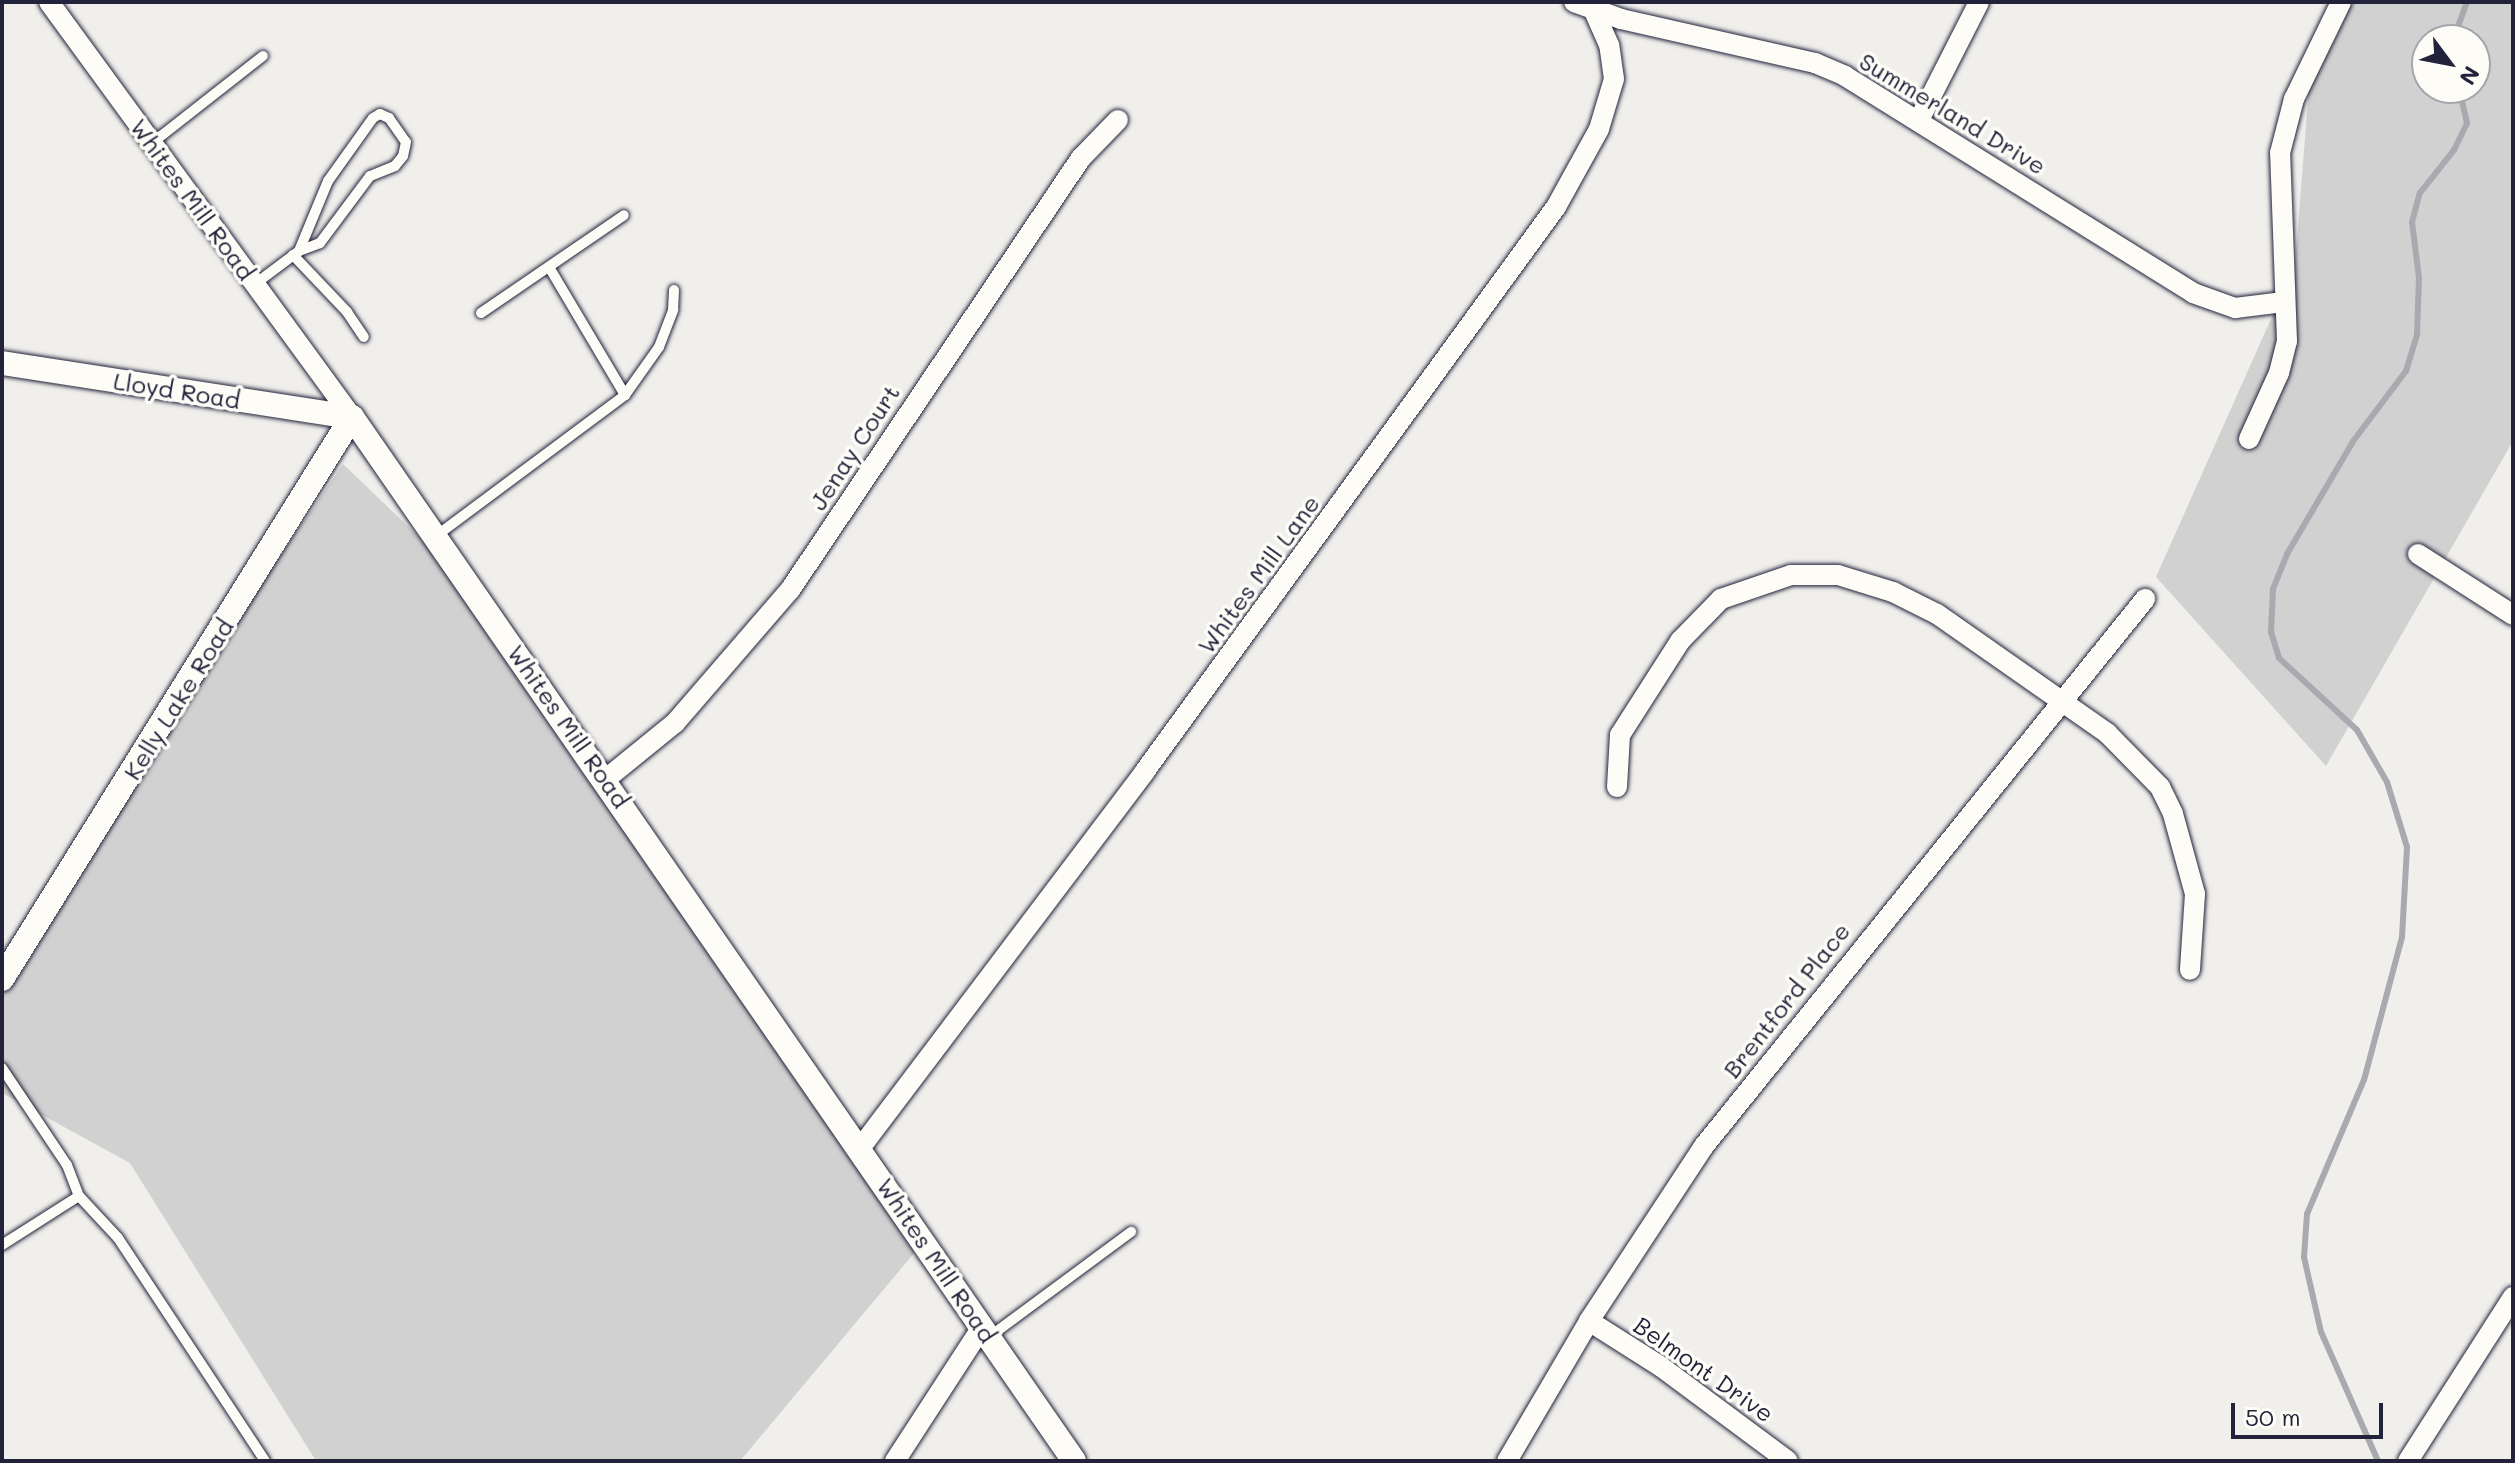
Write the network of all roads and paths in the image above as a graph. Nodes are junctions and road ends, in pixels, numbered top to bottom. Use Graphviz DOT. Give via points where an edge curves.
graph roads {
  1 [pos="49,2"];
  2 [pos="1979,2"];
  3 [pos="2341,2"];
  4 [pos="1584,4"];
  5 [pos="263,56"];
  6 [pos="1118,120"];
  7 [pos="1919,120"];
  8 [pos="152,143"];
  9 [pos="624,215"];
  10 [pos="296,253"];
  11 [pos="549,267"];
  12 [pos="255,284"];
  13 [pos="674,290"];
  14 [pos="2284,302"];
  15 [pos="481,313"];
  16 [pos="364,337"];
  17 [pos="2,363"];
  18 [pos="625,395"];
  19 [pos="352,417"];
  20 [pos="2249,439"];
  21 [pos="436,536"];
  22 [pos="2418,554"];
  23 [pos="2145,599"];
  24 [pos="2513,615"];
  25 [pos="2064,703"];
  26 [pos="606,779"];
  27 [pos="1617,787"];
  28 [pos="2190,970"];
  29 [pos="2,979"];
  30 [pos="2,1068"];
  31 [pos="861,1147"];
  32 [pos="79,1196"];
  33 [pos="1131,1232"];
  34 [pos="2,1245"];
  35 [pos="2513,1297"];
  36 [pos="1589,1321"];
  37 [pos="986,1332"];
  38 [pos="265,1461"];
  39 [pos="895,1461"];
  40 [pos="1074,1461"];
  41 [pos="1507,1461"];
  42 [pos="1788,1461"];
  43 [pos="2408,1461"];
  1 -- 8 [label="street, Whites Mill Road"];
  2 -- 7 [label="street"];
  3 -- 14 [label="street" via="2294,99 2280,153"];
  4 -- 7 [label="street, Summerland Drive" via="1621,19 1815,63"];
  4 -- 31 [label="street, Whites Mill Lane" via="1609,45 1614,79 1599,129 1556,207 1155,758"];
  5 -- 8 [label="lane"];
  6 -- 26 [label="street, Jenay Court" via="1081,158 790,590 675,723"];
  7 -- 14 [label="street, Summerland Drive" via="2193,293 2235,308"];
  8 -- 12 [label="street, Whites Mill Road"];
  9 -- 11 [label="lane"];
  10 -- 10 [label="lane" via="328,181 373,118 380,114 398,126 406,142 395,166 370,176 320,243"];
  10 -- 12 [label="lane"];
  10 -- 16 [label="lane"];
  11 -- 15 [label="lane"];
  11 -- 18 [label="lane"];
  12 -- 19 [label="street, Whites Mill Road"];
  13 -- 18 [label="lane" via="673,310 659,347"];
  14 -- 20 [label="street" via="2287,341 2279,373"];
  17 -- 19 [label="street, Lloyd Road"];
  18 -- 21 [label="lane"];
  19 -- 21 [label="street, Whites Mill Road"];
  19 -- 29 [label="street, Kelly Lake Road"];
  21 -- 26 [label="street, Whites Mill Road"];
  22 -- 24 [label="street"];
  23 -- 25 [label="street, Brentford Place"];
  25 -- 27 [label="street" via="1916,602 1838,575 1791,575 1721,599 1680,641 1620,735"];
  25 -- 28 [label="street" via="2107,733 2160,787 2173,814 2195,894"];
  25 -- 36 [label="street, Brentford Place" via="1704,1146"];
  26 -- 31 [label="street, Whites Mill Road"];
  30 -- 32 [label="lane" via="67,1165"];
  31 -- 37 [label="street, Whites Mill Road"];
  32 -- 34 [label="lane"];
  32 -- 38 [label="lane" via="118,1238"];
  33 -- 37 [label="lane"];
  35 -- 43 [label="street"];
  36 -- 41 [label="street, Brentford Place"];
  36 -- 42 [label="street, Belmont Drive" via="1660,1366"];
  37 -- 39 [label="street"];
  37 -- 40 [label="street, Whites Mill Road"];
}
